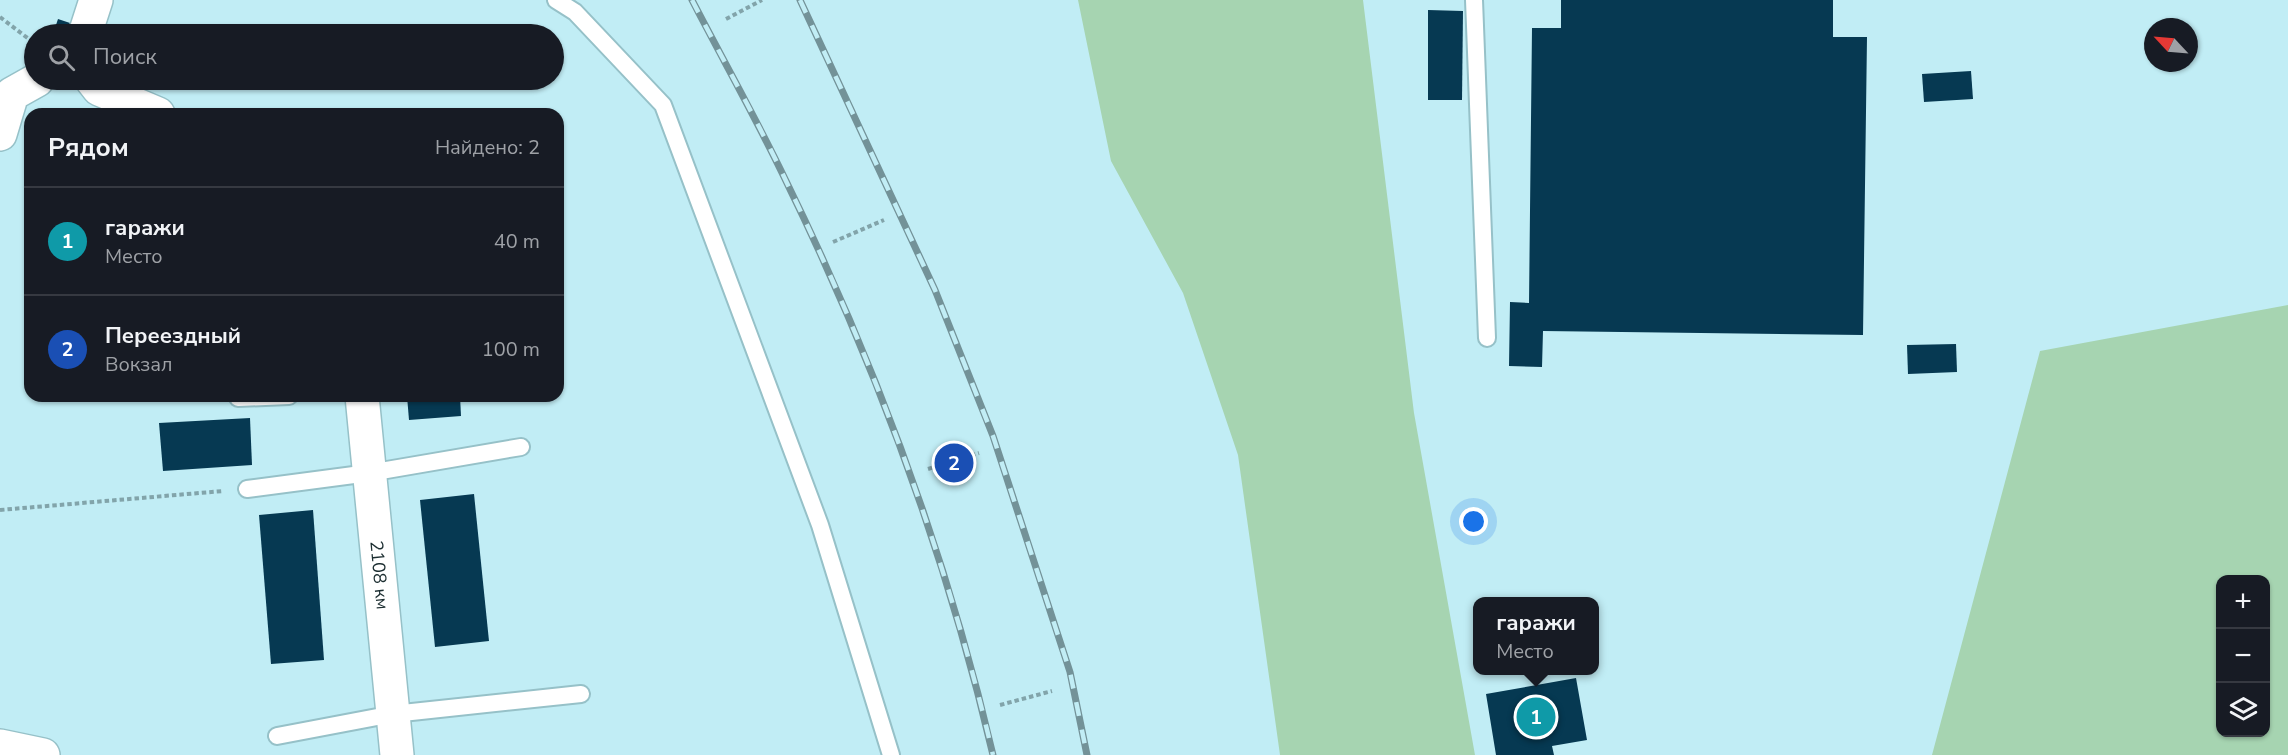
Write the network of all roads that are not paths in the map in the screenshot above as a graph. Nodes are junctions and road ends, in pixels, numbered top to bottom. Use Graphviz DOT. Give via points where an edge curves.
graph roads {
  1 [pos="96,0"];
  2 [pos="556,0"];
  3 [pos="1474,0"];
  4 [pos="89,24"];
  5 [pos="24,87"];
  6 [pos="101,90"];
  7 [pos="144,108"];
  8 [pos="0,134"];
  9 [pos="1487,338"];
  10 [pos="363,402"];
  11 [pos="521,447"];
  12 [pos="369,473"];
  13 [pos="247,489"];
  14 [pos="581,694"];
  15 [pos="393,714"];
  16 [pos="277,736"];
  17 [pos="0,746"];
  18 [pos="43,755"];
  19 [pos="397,755"];
  20 [pos="891,755"];
  1 -- 4 [label="street"];
  2 -- 20 [label="lane" via="575,12 663,105 819,525"];
  3 -- 9 [label="lane"];
  5 -- 8 [label="street" via="12,94"];
  6 -- 7 [label="street"];
  10 -- 12 [label="street, 2108 км"];
  11 -- 12 [label="lane"];
  12 -- 13 [label="lane"];
  12 -- 15 [label="street, 2108 км"];
  14 -- 15 [label="lane"];
  15 -- 16 [label="lane"];
  15 -- 19 [label="street, 2108 км"];
  17 -- 18 [label="street"];
}
